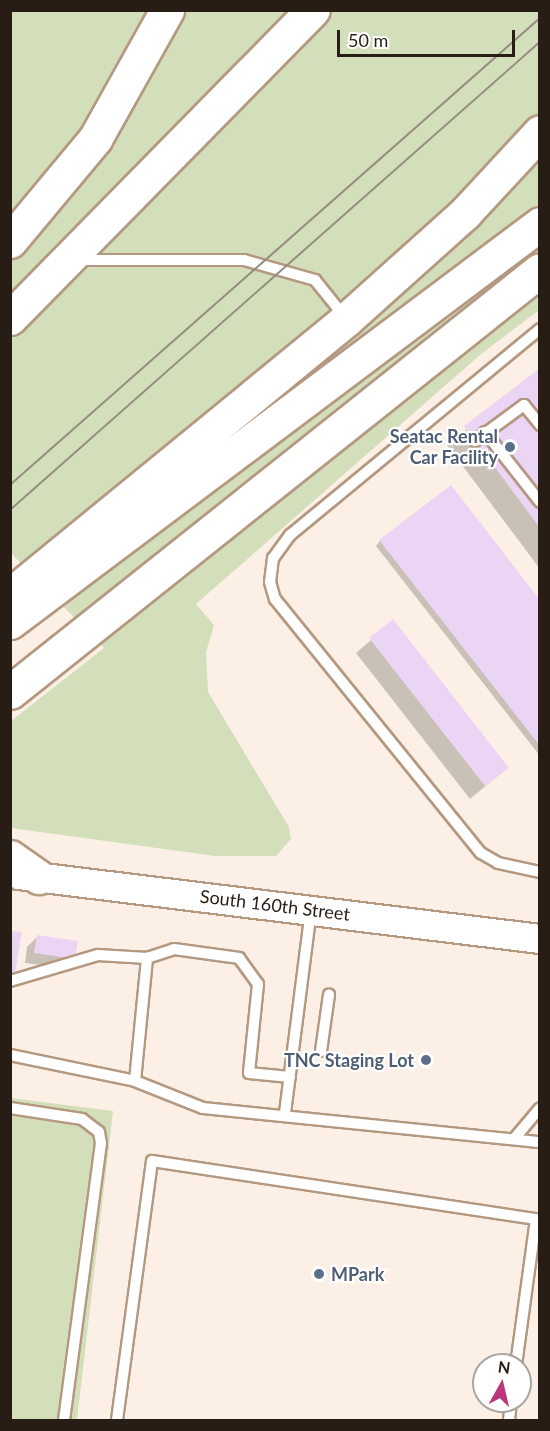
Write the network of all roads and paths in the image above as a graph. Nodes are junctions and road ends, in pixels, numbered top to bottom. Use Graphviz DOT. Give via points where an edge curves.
graph roads {
  1 [pos="167,10"];
  2 [pos="313,10"];
  3 [pos="540,132"];
  4 [pos="540,224"];
  5 [pos="10,241"];
  6 [pos="70,260"];
  7 [pos="540,270"];
  8 [pos="10,318"];
  9 [pos="347,319"];
  10 [pos="540,329"];
  11 [pos="540,425"];
  12 [pos="485,432"];
  13 [pos="475,441"];
  14 [pos="540,502"];
  15 [pos="10,595"];
  16 [pos="10,622"];
  17 [pos="10,692"];
  18 [pos="10,857"];
  19 [pos="540,872"];
  20 [pos="25,875"];
  21 [pos="311,910"];
  22 [pos="540,939"];
  23 [pos="147,958"];
  24 [pos="10,981"];
  25 [pos="329,995"];
  26 [pos="321,1051"];
  27 [pos="10,1055"];
  28 [pos="290,1077"];
  29 [pos="135,1080"];
  30 [pos="10,1108"];
  31 [pos="540,1108"];
  32 [pos="285,1113"];
  33 [pos="514,1138"];
  34 [pos="540,1142"];
  35 [pos="538,1220"];
  36 [pos="518,1353"];
  37 [pos="64,1420"];
  38 [pos="117,1420"];
  1 -- 5 [label="highway" via="95,139"];
  2 -- 6 [label="highway"];
  3 -- 9 [label="highway" via="465,213"];
  4 -- 16 [label="highway"];
  6 -- 8 [label="highway"];
  6 -- 9 [label="lane" via="244,260 315,280"];
  7 -- 17 [label="highway"];
  9 -- 15 [label="highway"];
  10 -- 19 [label="lane" via="290,535 273,558 270,582 275,599 481,854 498,863"];
  11 -- 12 [label="lane" via="524,405"];
  12 -- 13 [label="lane"];
  12 -- 14 [label="lane"];
  18 -- 20 [label="highway"];
  20 -- 21 [label="main road, South 160th Street"];
  21 -- 22 [label="main road, South 160th Street"];
  21 -- 28 [label="lane"];
  23 -- 24 [label="lane" via="98,955"];
  23 -- 28 [label="lane" via="174,949 239,958 258,984 249,1072"];
  23 -- 29 [label="lane"];
  25 -- 26 [label="lane"];
  27 -- 29 [label="lane"];
  28 -- 32 [label="lane"];
  29 -- 32 [label="lane" via="203,1108"];
  30 -- 37 [label="lane" via="82,1119 99,1132 101,1143"];
  31 -- 33 [label="lane"];
  32 -- 33 [label="lane"];
  33 -- 34 [label="lane"];
  35 -- 36 [label="lane"];
  35 -- 38 [label="lane" via="152,1161"];
}
